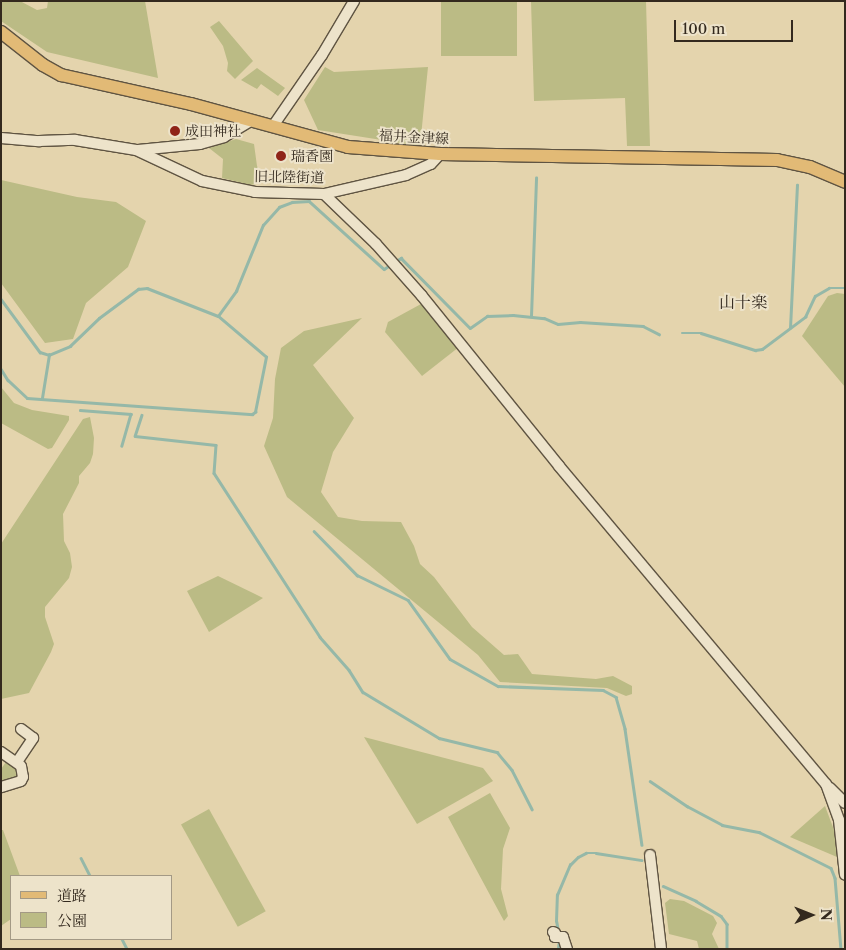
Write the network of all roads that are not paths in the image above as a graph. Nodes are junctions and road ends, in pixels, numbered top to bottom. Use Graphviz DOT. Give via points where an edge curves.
graph roads {
  1 [pos="354,1"];
  2 [pos="1,32"];
  3 [pos="251,121"];
  4 [pos="273,126"];
  5 [pos="1,138"];
  6 [pos="136,150"];
  7 [pos="440,154"];
  8 [pos="845,182"];
  9 [pos="324,194"];
  10 [pos="21,729"];
  11 [pos="1,752"];
  12 [pos="17,762"];
  13 [pos="826,784"];
  14 [pos="1,787"];
  15 [pos="845,803"];
  16 [pos="842,818"];
  17 [pos="650,855"];
  18 [pos="845,875"];
  19 [pos="553,932"];
  20 [pos="567,949"];
  21 [pos="661,949"];
  1 -- 4 [label="street" via="322,55"];
  2 -- 3 [label="main road, 福井金津線" via="61,75"];
  3 -- 4 [label="main road, 福井金津線"];
  3 -- 6 [label="street, 旧北陸街道" via="224,137 200,144"];
  4 -- 7 [label="main road, 福井金津線" via="348,147"];
  5 -- 6 [label="street, 旧北陸街道" via="75,140"];
  6 -- 9 [label="street, 旧北陸街道" via="202,181 255,192"];
  7 -- 8 [label="main road, 福井金津線" via="777,160 802,164"];
  7 -- 9 [label="street, 旧北陸街道" via="431,164 406,175"];
  9 -- 13 [label="street" via="376,244 422,296 559,466"];
  10 -- 12 [label="street" via="34,738"];
  11 -- 12 [label="street"];
  12 -- 14 [label="street" via="21,766 21,781"];
  13 -- 15 [label="street"];
  13 -- 16 [label="street"];
  16 -- 18 [label="street"];
  17 -- 21 [label="street"];
  19 -- 20 [label="street" via="555,937 563,937"];
}
